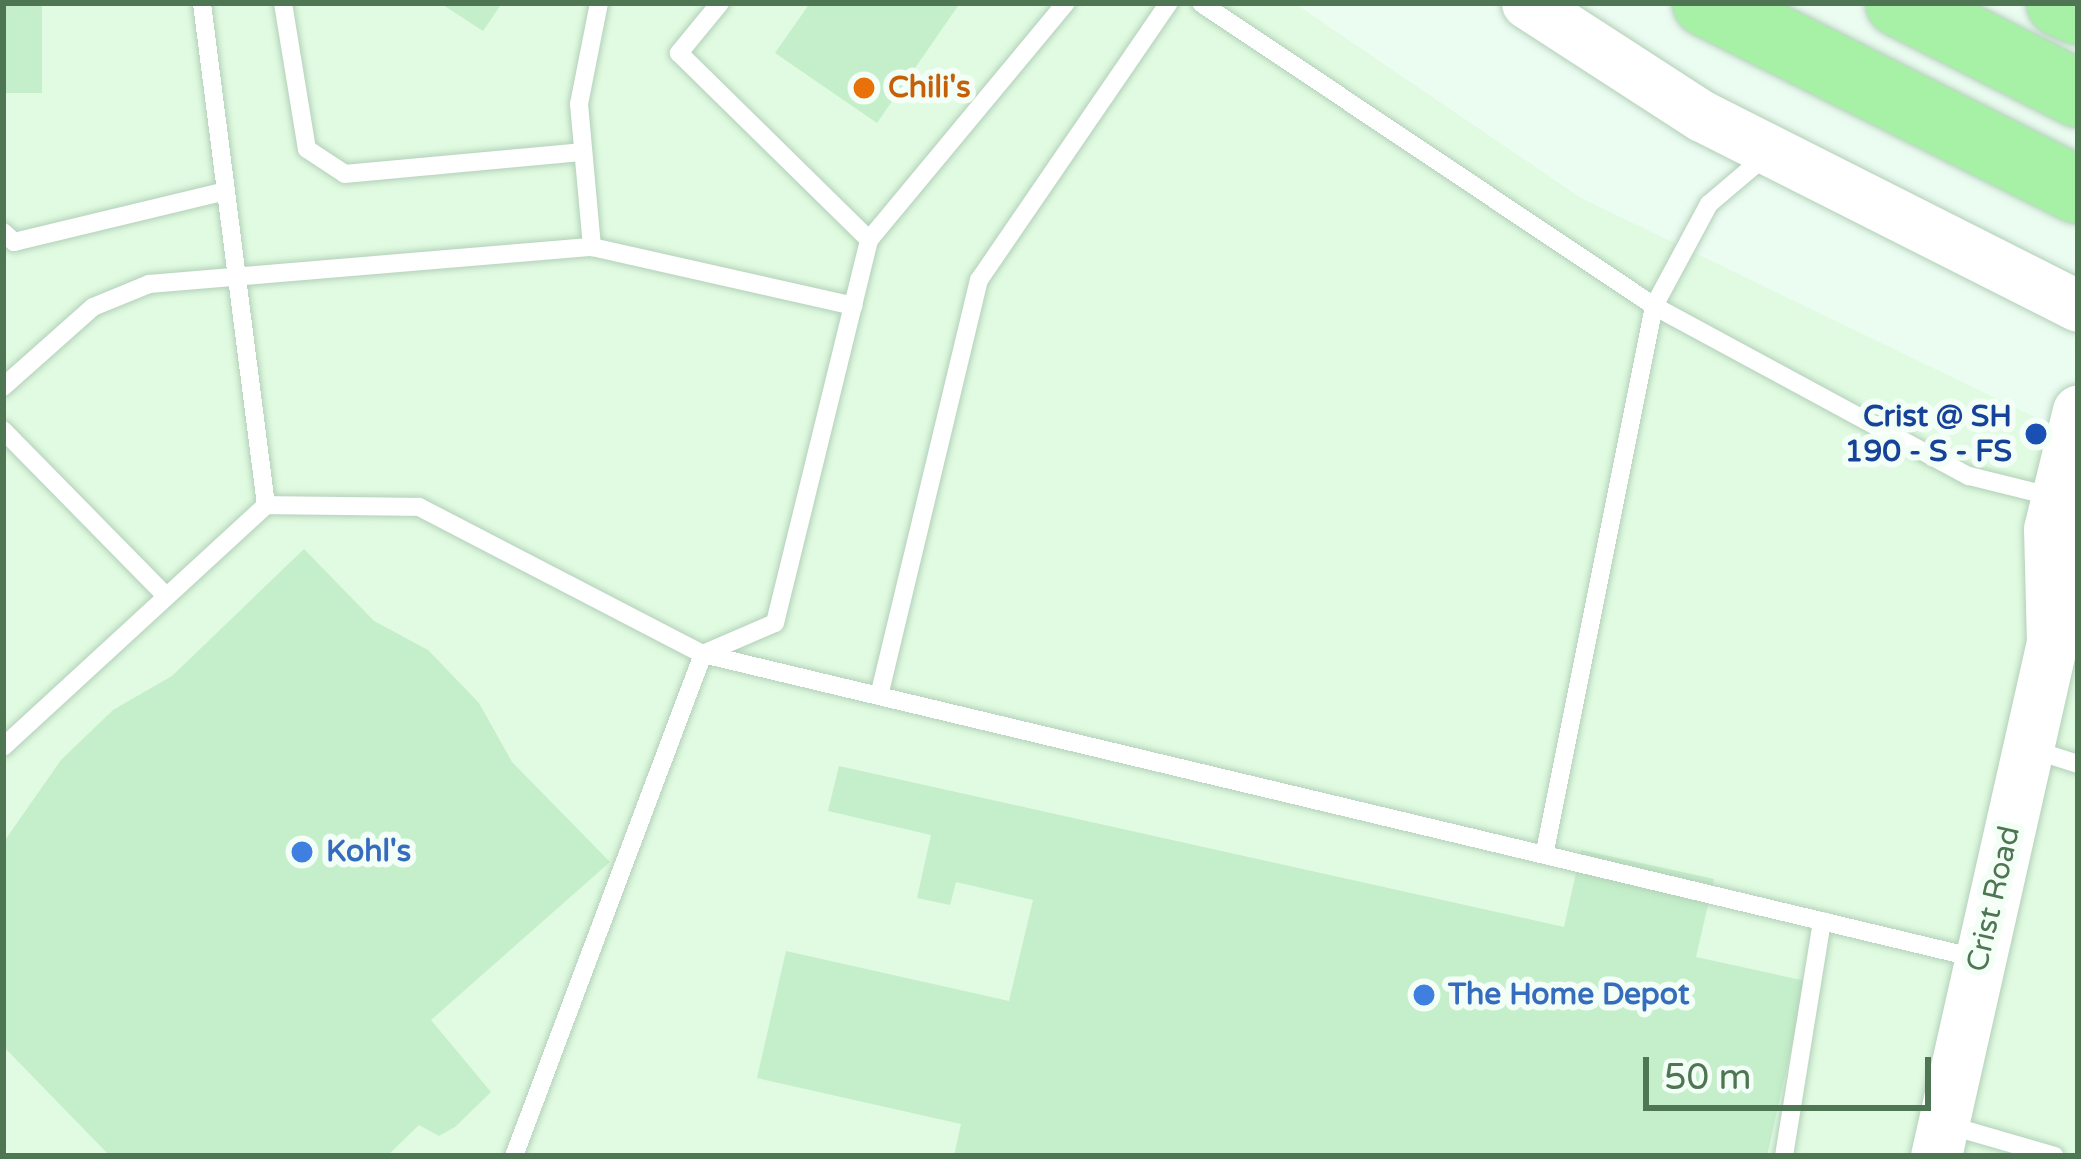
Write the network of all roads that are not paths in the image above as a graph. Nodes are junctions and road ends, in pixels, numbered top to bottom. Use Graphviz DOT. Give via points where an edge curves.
graph roads {
  1 [pos="202,3"];
  2 [pos="283,3"];
  3 [pos="599,3"];
  4 [pos="720,3"];
  5 [pos="1066,3"];
  6 [pos="1168,3"];
  7 [pos="1201,3"];
  8 [pos="1527,3"];
  9 [pos="1706,3"];
  10 [pos="1899,3"];
  11 [pos="2060,3"];
  12 [pos="2078,11"];
  13 [pos="2078,94"];
  14 [pos="583,152"];
  15 [pos="1770,152"];
  16 [pos="2078,190"];
  17 [pos="226,191"];
  18 [pos="3,232"];
  19 [pos="869,240"];
  20 [pos="592,247"];
  21 [pos="236,268"];
  22 [pos="853,306"];
  23 [pos="1654,306"];
  24 [pos="2078,306"];
  25 [pos="3,387"];
  26 [pos="2078,410"];
  27 [pos="3,430"];
  28 [pos="2057,497"];
  29 [pos="266,506"];
  30 [pos="166,596"];
  31 [pos="2078,599"];
  32 [pos="2052,642"];
  33 [pos="703,654"];
  34 [pos="879,696"];
  35 [pos="3,746"];
  36 [pos="2028,748"];
  37 [pos="2078,764"];
  38 [pos="1545,851"];
  39 [pos="1822,921"];
  40 [pos="1981,959"];
  41 [pos="1940,1140"];
  42 [pos="514,1156"];
  43 [pos="1784,1156"];
  44 [pos="2055,1156"];
  1 -- 17 [label="lane"];
  2 -- 14 [label="lane" via="307,149 345,173"];
  3 -- 14 [label="lane" via="579,104"];
  4 -- 19 [label="lane" via="679,53"];
  5 -- 19 [label="lane"];
  6 -- 34 [label="lane" via="979,280"];
  7 -- 23 [label="lane"];
  8 -- 15 [label="street"];
  9 -- 16 [label="highway"];
  10 -- 13 [label="highway"];
  11 -- 12 [label="highway"];
  14 -- 20 [label="lane"];
  15 -- 23 [label="lane" via="1709,204"];
  15 -- 24 [label="street"];
  17 -- 18 [label="lane" via="14,242"];
  17 -- 21 [label="lane"];
  19 -- 22 [label="lane"];
  20 -- 21 [label="lane"];
  20 -- 22 [label="lane"];
  21 -- 25 [label="lane" via="93,307"];
  21 -- 29 [label="lane"];
  22 -- 33 [label="lane" via="775,623"];
  23 -- 28 [label="lane" via="1969,476"];
  23 -- 38 [label="lane"];
  26 -- 28 [label="street, Crist Road"];
  27 -- 30 [label="lane"];
  28 -- 32 [label="street, Crist Road"];
  29 -- 30 [label="lane"];
  29 -- 33 [label="lane" via="419,507"];
  30 -- 35 [label="lane"];
  31 -- 32 [label="street, Crist Road"];
  32 -- 36 [label="street, Crist Road"];
  33 -- 34 [label="lane"];
  33 -- 42 [label="lane"];
  34 -- 38 [label="lane"];
  36 -- 37 [label="lane"];
  36 -- 40 [label="street, Crist Road"];
  38 -- 39 [label="lane"];
  39 -- 40 [label="lane"];
  39 -- 43 [label="lane"];
  40 -- 41 [label="street, Crist Road"];
  41 -- 44 [label="lane"];
}
